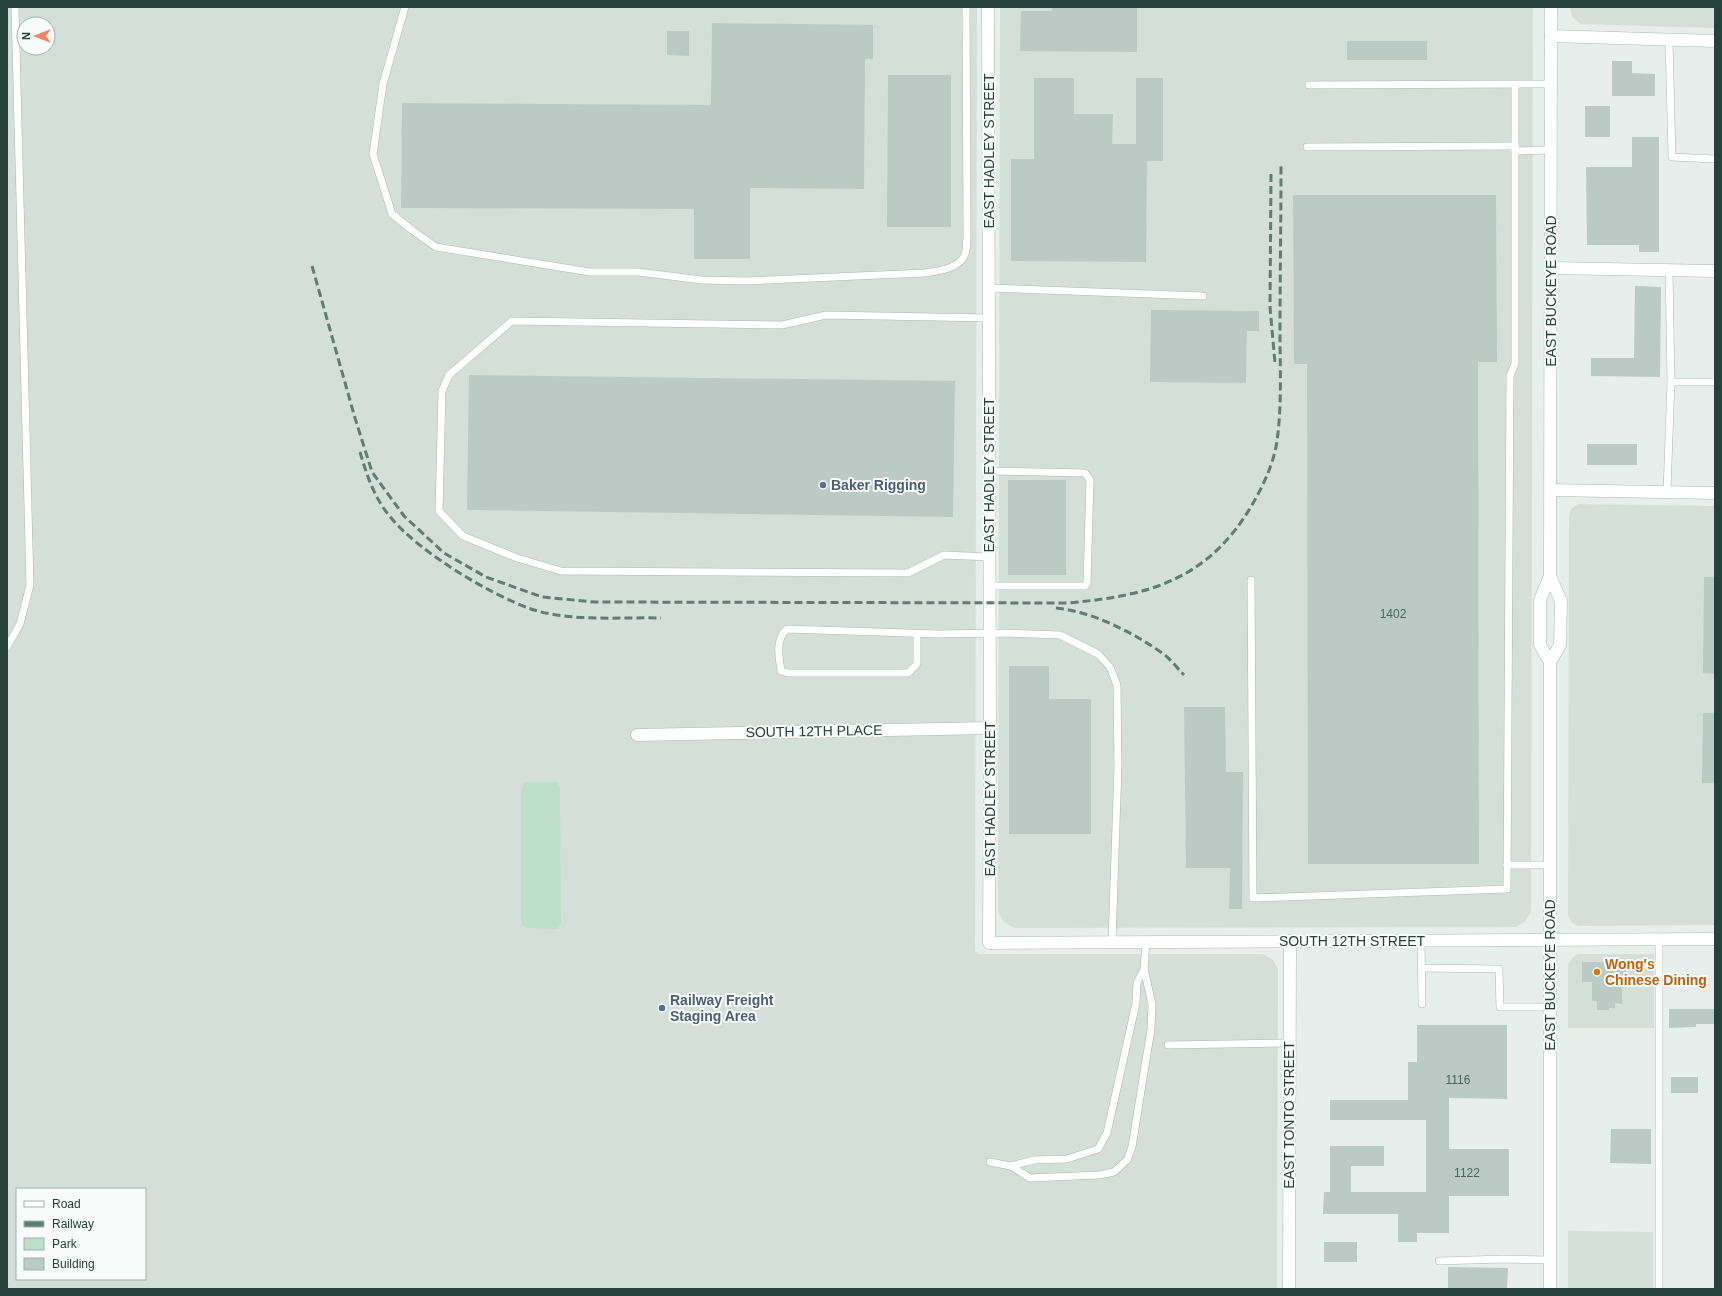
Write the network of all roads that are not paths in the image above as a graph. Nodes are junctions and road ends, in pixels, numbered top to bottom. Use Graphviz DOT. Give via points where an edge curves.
graph roads {
  1 [pos="15,7"];
  2 [pos="405,7"];
  3 [pos="966,7"];
  4 [pos="988,7"];
  5 [pos="1551,7"];
  6 [pos="1551,36"];
  7 [pos="1669,40"];
  8 [pos="1715,41"];
  9 [pos="1551,84"];
  10 [pos="1309,85"];
  11 [pos="1515,85"];
  12 [pos="1307,147"];
  13 [pos="1515,148"];
  14 [pos="1551,150"];
  15 [pos="1715,159"];
  16 [pos="1552,268"];
  17 [pos="1669,270"];
  18 [pos="1715,271"];
  19 [pos="989,288"];
  20 [pos="1203,296"];
  21 [pos="989,318"];
  22 [pos="1671,382"];
  23 [pos="1715,382"];
  24 [pos="989,471"];
  25 [pos="1551,490"];
  26 [pos="1667,491"];
  27 [pos="1715,492"];
  28 [pos="989,557"];
  29 [pos="1550,576"];
  30 [pos="1251,580"];
  31 [pos="989,586"];
  32 [pos="917,634"];
  33 [pos="989,634"];
  34 [pos="7,647"];
  35 [pos="1550,662"];
  36 [pos="990,728"];
  37 [pos="637,734"];
  38 [pos="1507,865"];
  39 [pos="1550,865"];
  40 [pos="1660,939"];
  41 [pos="1715,939"];
  42 [pos="1550,940"];
  43 [pos="1290,941"];
  44 [pos="1421,941"];
  45 [pos="1112,942"];
  46 [pos="1146,942"];
  47 [pos="989,943"];
  48 [pos="1421,968"];
  49 [pos="1144,969"];
  50 [pos="1422,1004"];
  51 [pos="1550,1007"];
  52 [pos="1289,1043"];
  53 [pos="1168,1045"];
  54 [pos="990,1162"];
  55 [pos="1011,1166"];
  56 [pos="1550,1260"];
  57 [pos="1439,1261"];
  58 [pos="1289,1289"];
  59 [pos="1550,1289"];
  60 [pos="1659,1289"];
  1 -- 34 [label="lane" via="30,585 20,624"];
  2 -- 3 [label="lane" via="383,84 373,154 392,214 436,247 590,272 638,272 702,280 746,281 925,273 948,268 961,261 965,254 967,238"];
  4 -- 19 [label="street, EAST HADLEY STREET"];
  5 -- 6 [label="street, EAST BUCKEYE ROAD"];
  6 -- 7 [label="street"];
  6 -- 9 [label="street, EAST BUCKEYE ROAD"];
  7 -- 8 [label="street"];
  7 -- 15 [label="lane" via="1672,157"];
  9 -- 11 [label="lane"];
  9 -- 14 [label="street, EAST BUCKEYE ROAD"];
  10 -- 11 [label="lane"];
  11 -- 13 [label="lane"];
  12 -- 13 [label="lane"];
  13 -- 14 [label="lane"];
  13 -- 38 [label="lane" via="1515,364 1510,376"];
  14 -- 16 [label="street, EAST BUCKEYE ROAD"];
  16 -- 17 [label="street"];
  16 -- 25 [label="street, EAST BUCKEYE ROAD"];
  17 -- 18 [label="street"];
  17 -- 22 [label="lane"];
  19 -- 20 [label="lane"];
  19 -- 21 [label="street, EAST HADLEY STREET"];
  21 -- 24 [label="street, EAST HADLEY STREET"];
  21 -- 28 [label="lane" via="826,315 782,325 512,321 449,375 442,391 439,511 463,536 517,558 561,571 908,573 944,555"];
  22 -- 23 [label="lane"];
  22 -- 26 [label="lane"];
  24 -- 28 [label="street, EAST HADLEY STREET"];
  24 -- 31 [label="lane" via="1084,473 1090,480 1087,583 1084,586"];
  25 -- 26 [label="street"];
  25 -- 29 [label="street, EAST BUCKEYE ROAD"];
  26 -- 27 [label="street"];
  28 -- 31 [label="street, EAST HADLEY STREET"];
  29 -- 35 [label="street, EAST BUCKEYE ROAD" via="1540,600 1540,645"];
  29 -- 35 [label="street, EAST BUCKEYE ROAD" via="1561,601 1560,644"];
  30 -- 38 [label="lane" via="1253,898 1507,889"];
  31 -- 33 [label="street, EAST HADLEY STREET"];
  32 -- 32 [label="lane" via="787,629 782,634 778,654 781,671 908,673 917,664"];
  32 -- 33 [label="lane"];
  33 -- 36 [label="street, EAST HADLEY STREET"];
  33 -- 45 [label="lane" via="1060,635 1098,654 1110,667 1117,685 1118,767"];
  35 -- 39 [label="street, EAST BUCKEYE ROAD"];
  36 -- 37 [label="street, SOUTH 12TH PLACE"];
  36 -- 47 [label="street, EAST HADLEY STREET"];
  38 -- 39 [label="lane"];
  39 -- 42 [label="street, EAST BUCKEYE ROAD"];
  40 -- 41 [label="street, SOUTH 12TH STREET"];
  40 -- 42 [label="street, SOUTH 12TH STREET"];
  40 -- 60 [label="lane"];
  42 -- 44 [label="street, SOUTH 12TH STREET"];
  42 -- 51 [label="street, EAST BUCKEYE ROAD"];
  43 -- 44 [label="street, SOUTH 12TH STREET"];
  43 -- 46 [label="street, SOUTH 12TH STREET"];
  43 -- 52 [label="street, EAST TONTO STREET"];
  44 -- 48 [label="lane"];
  45 -- 46 [label="street, SOUTH 12TH STREET"];
  45 -- 47 [label="street, SOUTH 12TH STREET"];
  46 -- 49 [label="lane"];
  48 -- 50 [label="lane"];
  48 -- 51 [label="lane" via="1499,969 1500,1006"];
  49 -- 55 [label="lane" via="1136,983 1136,1003 1107,1133 1098,1149 1068,1160 1034,1160"];
  49 -- 55 [label="lane" via="1152,1004 1151,1029 1132,1147 1127,1160 1114,1172 1071,1177 1030,1178"];
  51 -- 56 [label="street, EAST BUCKEYE ROAD"];
  52 -- 53 [label="lane"];
  52 -- 58 [label="street, EAST TONTO STREET"];
  54 -- 55 [label="lane"];
  56 -- 57 [label="lane"];
  56 -- 59 [label="street, EAST BUCKEYE ROAD"];
}
